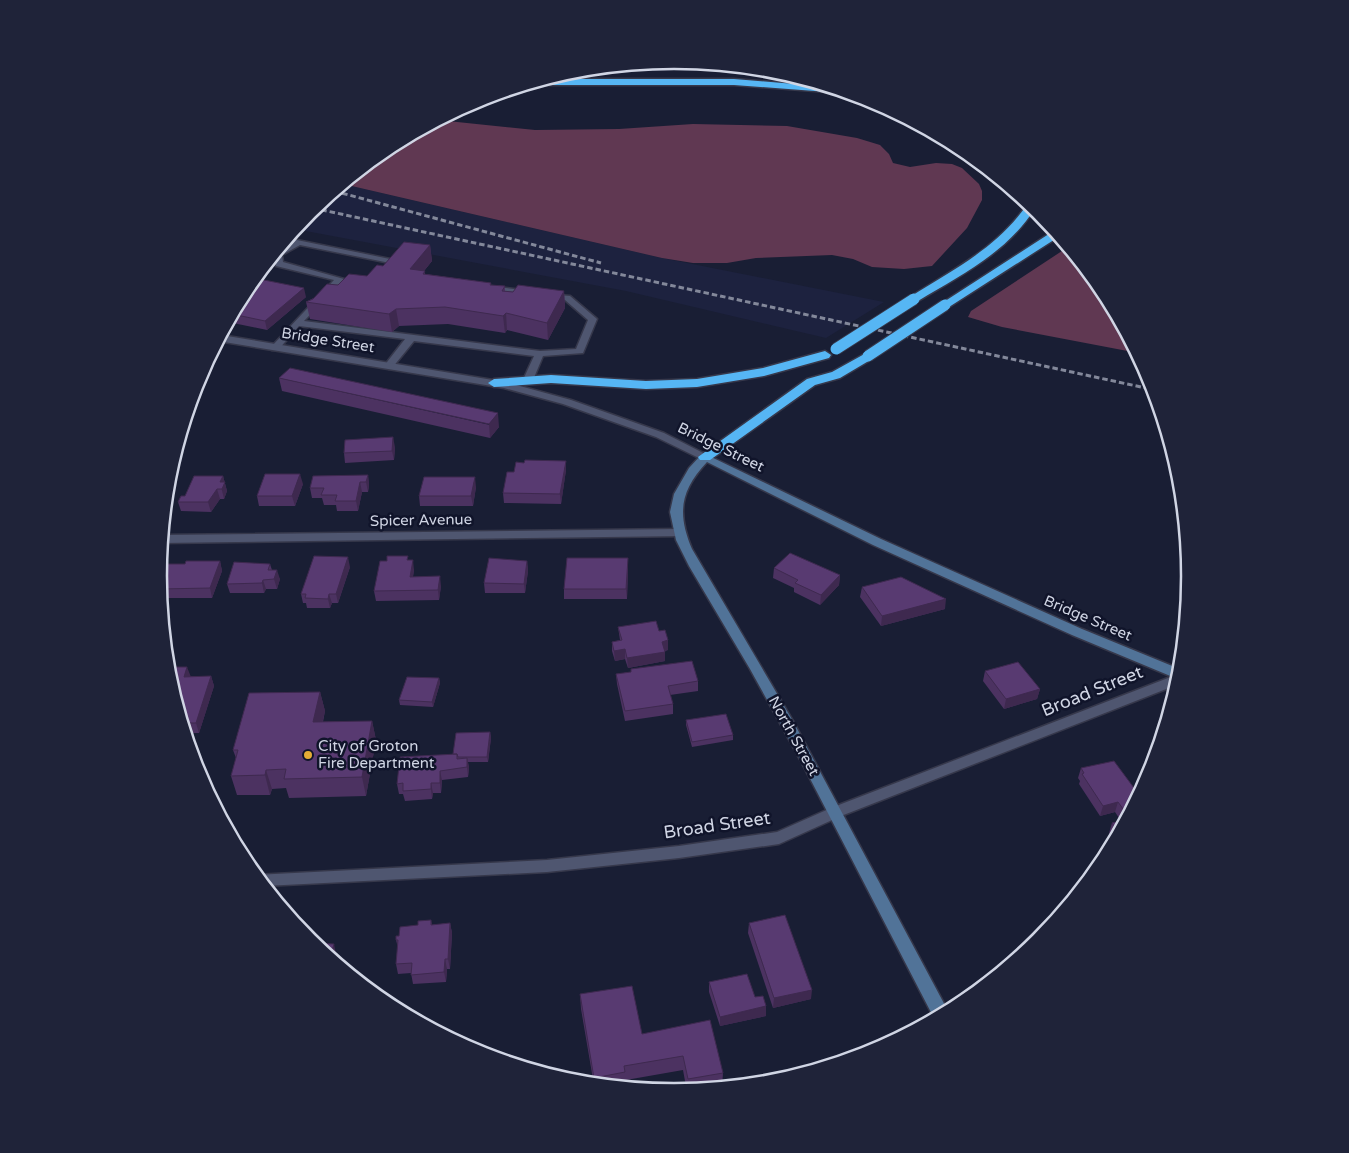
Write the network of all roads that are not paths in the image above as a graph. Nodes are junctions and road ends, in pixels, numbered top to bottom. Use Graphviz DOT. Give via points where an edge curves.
graph roads {
  1 [pos="748,74"];
  2 [pos="575,79"];
  3 [pos="561,82"];
  4 [pos="811,87"];
  5 [pos="1028,211"];
  6 [pos="1051,237"];
  7 [pos="293,242"];
  8 [pos="298,243"];
  9 [pos="287,249"];
  10 [pos="279,259"];
  11 [pos="390,262"];
  12 [pos="483,288"];
  13 [pos="297,323"];
  14 [pos="411,338"];
  15 [pos="226,339"];
  16 [pos="275,348"];
  17 [pos="830,352"];
  18 [pos="540,354"];
  19 [pos="389,366"];
  20 [pos="528,380"];
  21 [pos="811,382"];
  22 [pos="494,383"];
  23 [pos="705,458"];
  24 [pos="680,534"];
  25 [pos="168,539"];
  26 [pos="1173,672"];
  27 [pos="1171,680"];
  28 [pos="836,812"];
  29 [pos="268,881"];
  30 [pos="939,1010"];
  1 -- 2 [label="highway"];
  3 -- 4 [label="highway" via="758,83"];
  5 -- 17 [label="highway, bridge" via="998,244"];
  6 -- 21 [label="highway, bridge" via="868,356 836,375"];
  7 -- 8 [label="lane"];
  8 -- 9 [label="lane"];
  8 -- 11 [label="lane"];
  10 -- 13 [label="lane" via="280,264 340,279"];
  12 -- 18 [label="lane" via="567,298 593,319 580,350"];
  13 -- 14 [label="lane"];
  13 -- 16 [label="lane"];
  14 -- 18 [label="lane"];
  14 -- 19 [label="lane"];
  15 -- 16 [label="street, Bridge Street"];
  16 -- 19 [label="street, Bridge Street"];
  17 -- 20 [label="highway" via="764,372 697,384"];
  17 -- 21 [label="highway" via="812,367"];
  18 -- 20 [label="lane"];
  19 -- 22 [label="street, Bridge Street"];
  20 -- 22 [label="highway"];
  21 -- 23 [label="highway"];
  22 -- 23 [label="street, Bridge Street" via="566,402 660,435"];
  23 -- 24 [label="main road, North Street" via="679,495 676,515"];
  23 -- 26 [label="main road, Bridge Street" via="876,542"];
  24 -- 25 [label="street, Spicer Avenue"];
  24 -- 28 [label="main road, North Street"];
  27 -- 28 [label="street, Broad Street"];
  28 -- 29 [label="street, Broad Street" via="779,838 679,852 548,866"];
  28 -- 30 [label="main road, North Street"];
}
